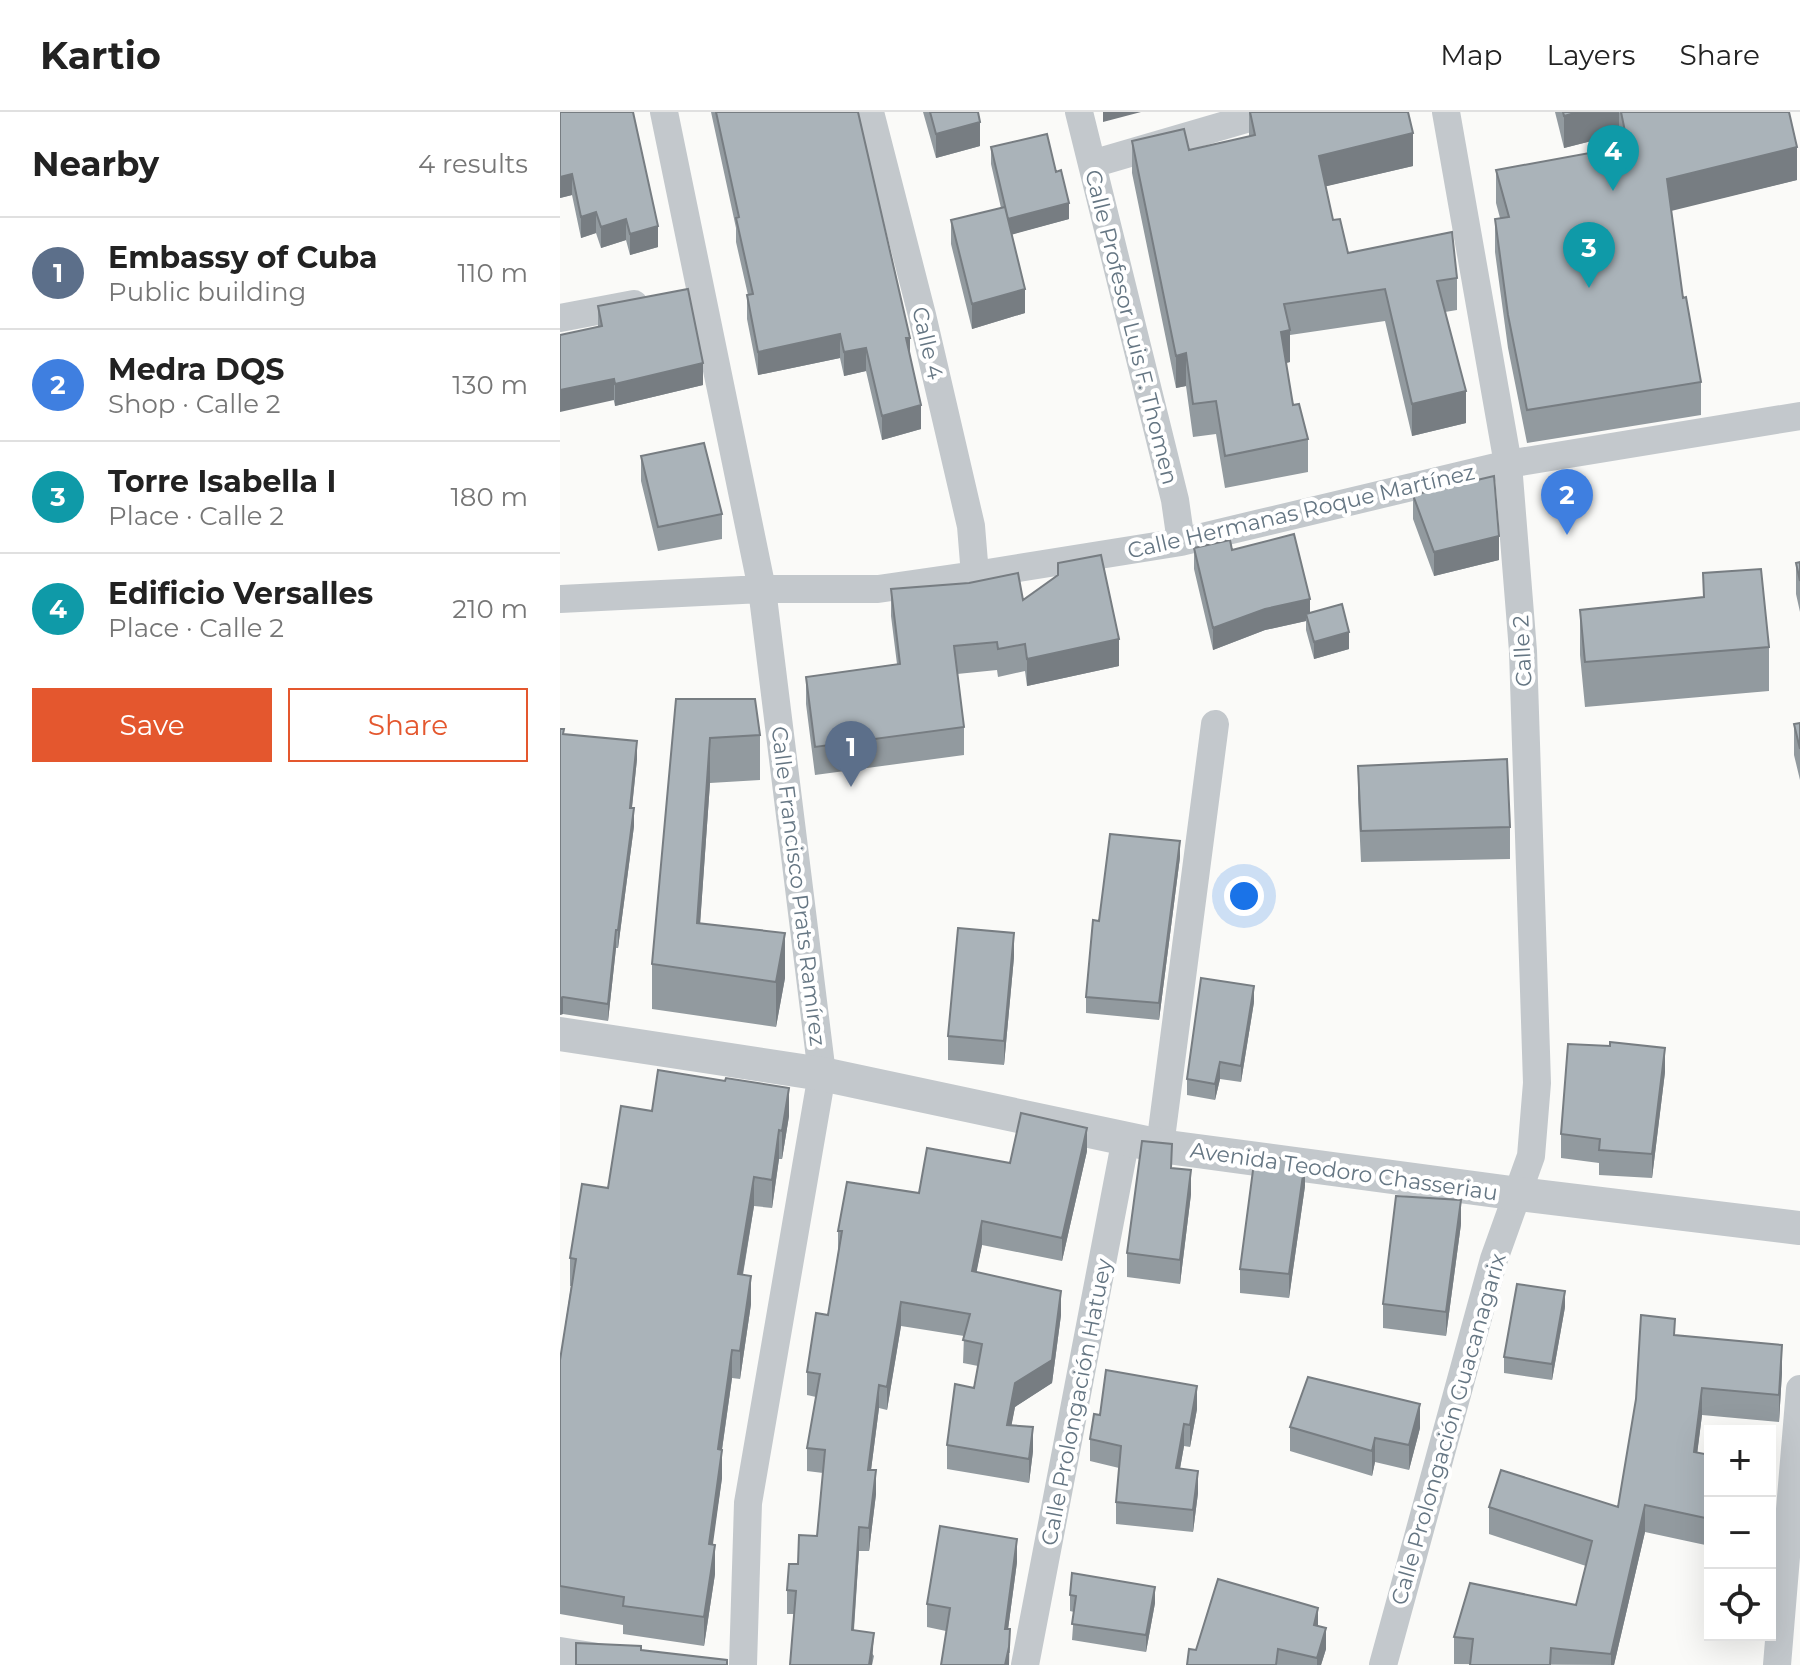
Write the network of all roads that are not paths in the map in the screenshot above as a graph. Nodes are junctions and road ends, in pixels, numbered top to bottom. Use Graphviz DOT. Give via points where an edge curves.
graph roads {
  1 [pos="664,112"];
  2 [pos="870,112"];
  3 [pos="1079,112"];
  4 [pos="1270,112"];
  5 [pos="1446,112"];
  6 [pos="1092,164"];
  7 [pos="702,291"];
  8 [pos="560,318"];
  9 [pos="1800,416"];
  10 [pos="1508,464"];
  11 [pos="1181,542"];
  12 [pos="975,575"];
  13 [pos="762,589"];
  14 [pos="560,599"];
  15 [pos="1215,724"];
  16 [pos="560,1034"];
  17 [pos="822,1074"];
  18 [pos="1126,1138"];
  19 [pos="1160,1146"];
  20 [pos="1519,1194"];
  21 [pos="1800,1228"];
  22 [pos="1800,1389"];
  23 [pos="560,1651"];
  24 [pos="648,1665"];
  25 [pos="743,1665"];
  26 [pos="1025,1665"];
  27 [pos="1383,1665"];
  28 [pos="1777,1665"];
  1 -- 7 [label="street, Calle Francisco Prats Ramírez"];
  2 -- 12 [label="street, Calle 4" via="971,526"];
  3 -- 6 [label="street, Calle Profesor Luis F. Thomen"];
  4 -- 6 [label="street"];
  5 -- 10 [label="street, Calle 2"];
  6 -- 11 [label="street, Calle Profesor Luis F. Thomen"];
  7 -- 8 [label="street"];
  7 -- 13 [label="street, Calle Francisco Prats Ramírez"];
  9 -- 10 [label="street, Calle Hermanas Roque Martínez"];
  10 -- 11 [label="street, Calle Hermanas Roque Martínez"];
  10 -- 20 [label="street, Calle 2" via="1523,651 1537,1083 1531,1156"];
  11 -- 12 [label="street, Calle Hermanas Roque Martínez"];
  12 -- 13 [label="street, Calle Hermanas Roque Martínez" via="878,589"];
  13 -- 14 [label="street, Calle Hermanas Roque Martínez"];
  13 -- 17 [label="street, Calle Francisco Prats Ramírez"];
  15 -- 19 [label="street"];
  16 -- 17 [label="street, Avenida Teodoro Chasseriau"];
  17 -- 18 [label="street, Avenida Teodoro Chasseriau"];
  17 -- 25 [label="street, Calle Francisco Prats Ramírez" via="748,1503"];
  18 -- 19 [label="street, Avenida Teodoro Chasseriau"];
  18 -- 26 [label="street, Calle Prolongación Hatuey"];
  19 -- 20 [label="street, Avenida Teodoro Chasseriau"];
  20 -- 21 [label="street, Avenida Teodoro Chasseriau"];
  20 -- 27 [label="street, Calle Prolongación Guacanagarix" via="1494,1259"];
  22 -- 28 [label="street"];
  23 -- 24 [label="street"];
}
